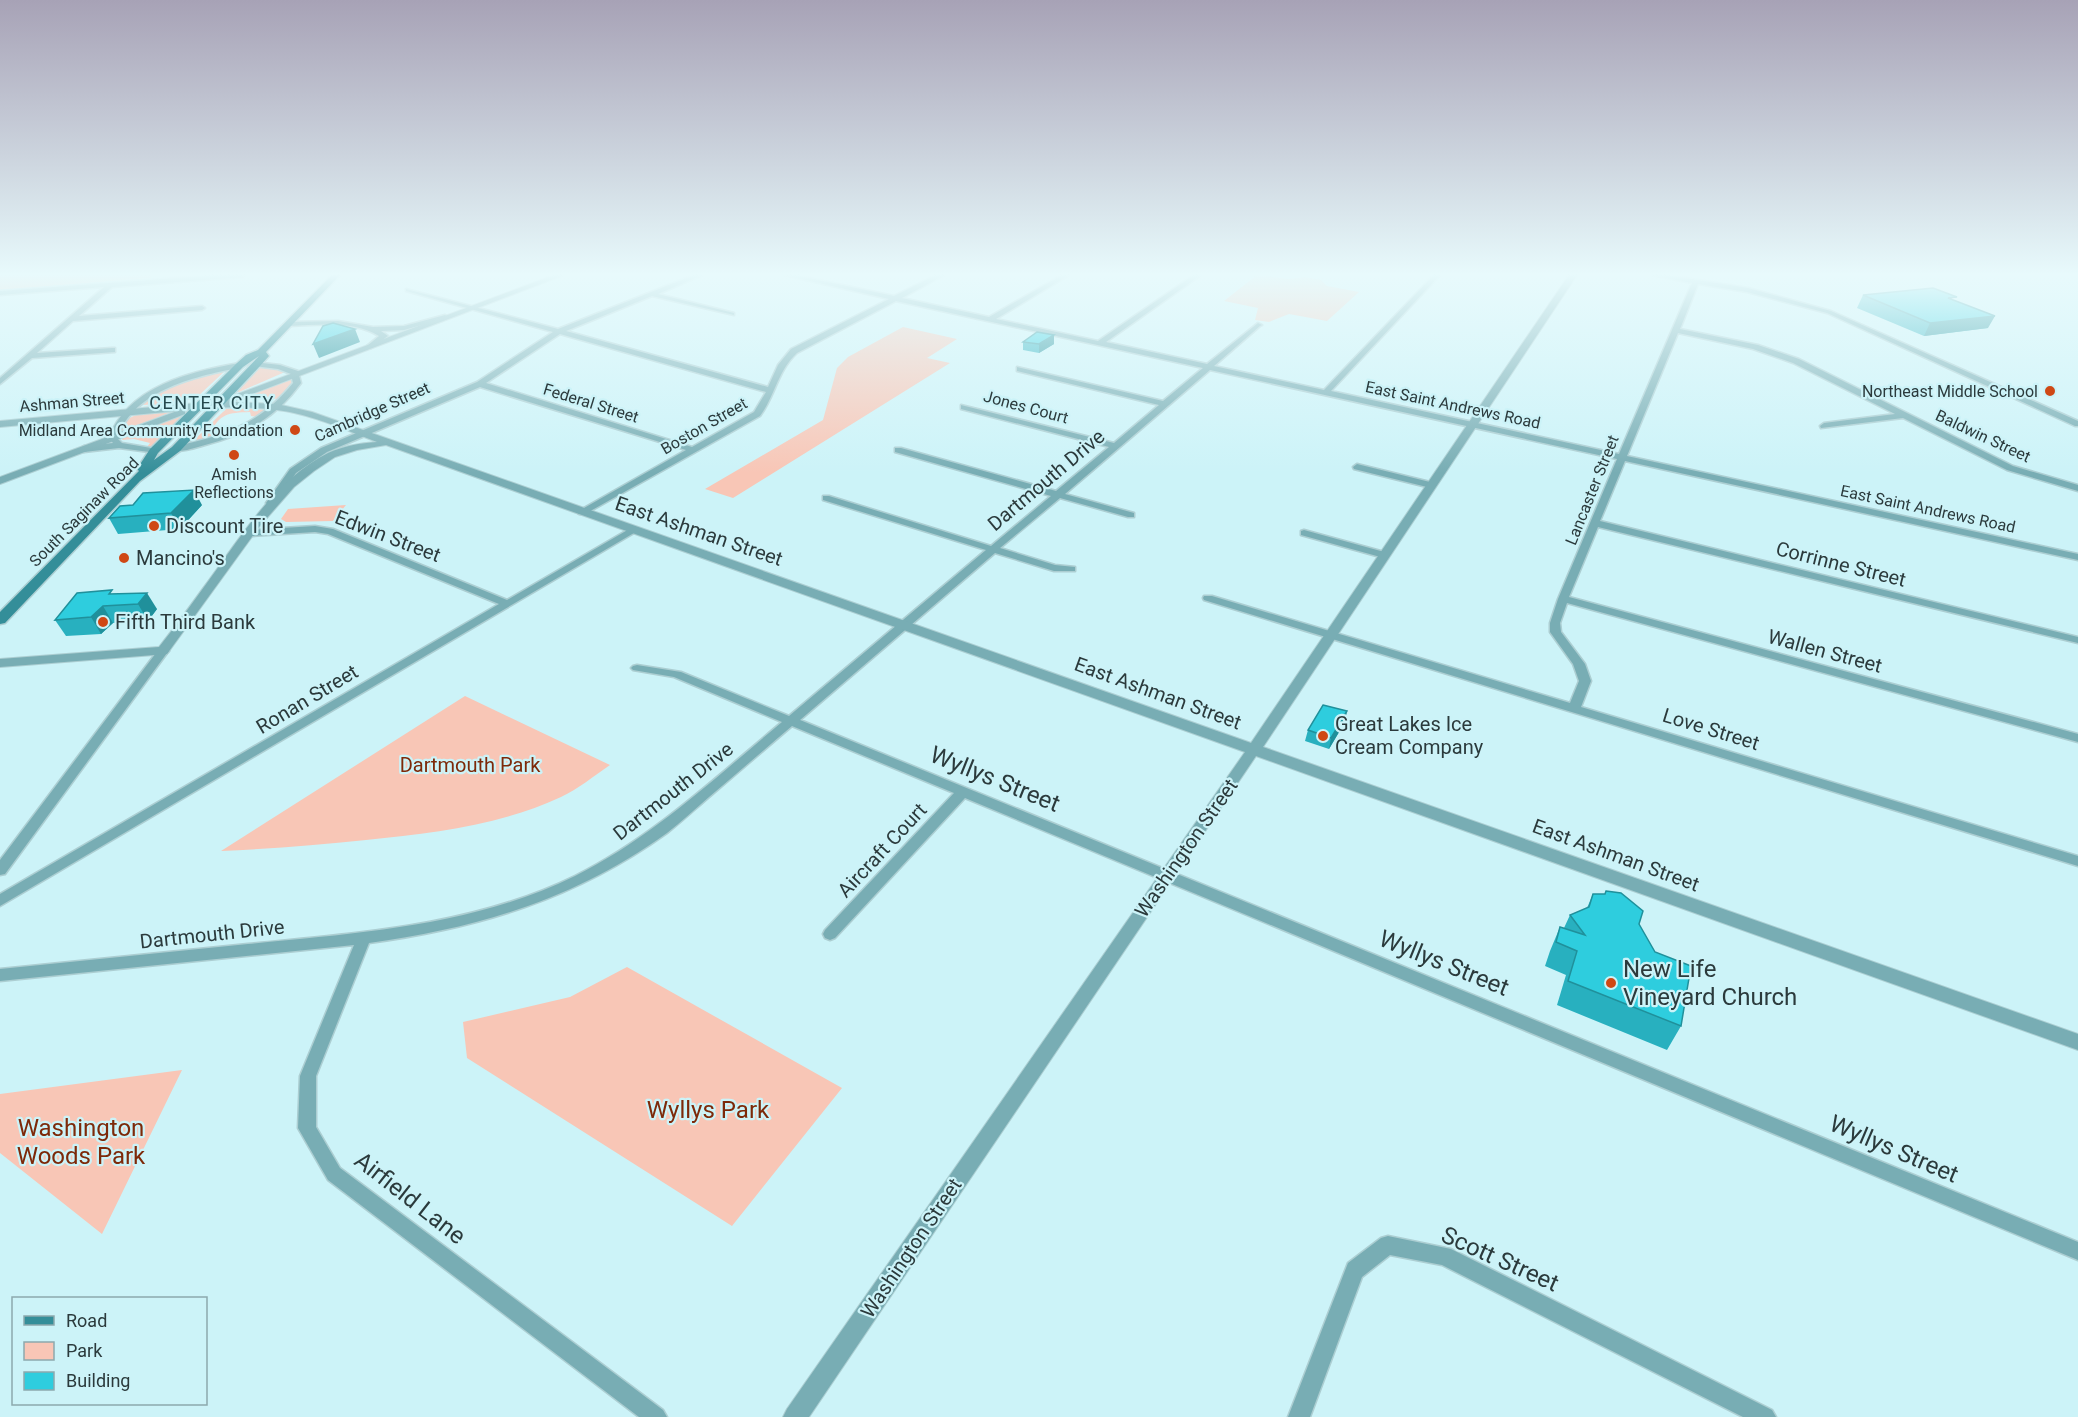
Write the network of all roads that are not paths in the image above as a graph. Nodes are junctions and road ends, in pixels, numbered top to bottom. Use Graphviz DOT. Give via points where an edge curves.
graph roads {
  1 [pos="47,341"];
  2 [pos="272,341"];
  3 [pos="377,341"];
  4 [pos="384,341"];
  5 [pos="544,341"];
  6 [pos="591,341"];
  7 [pos="815,341"];
  8 [pos="1087,341"];
  9 [pos="1104,341"];
  10 [pos="1240,341"];
  11 [pos="1374,341"];
  12 [pos="1528,341"];
  13 [pos="1671,341"];
  14 [pos="1728,341"];
  15 [pos="1894,341"];
  16 [pos="1100,344"];
  17 [pos="371,346"];
  18 [pos="112,350"];
  19 [pos="261,352"];
  20 [pos="30,356"];
  21 [pos="257,364"];
  22 [pos="240,365"];
  23 [pos="1209,368"];
  24 [pos="1020,369"];
  25 [pos="295,373"];
  26 [pos="0,382"];
  27 [pos="480,384"];
  28 [pos="770,390"];
  29 [pos="1325,393"];
  30 [pos="219,404"];
  31 [pos="1166,404"];
  32 [pos="201,405"];
  33 [pos="964,406"];
  34 [pos="277,407"];
  35 [pos="131,412"];
  36 [pos="1904,415"];
  37 [pos="0,424"];
  38 [pos="1472,424"];
  39 [pos="2078,424"];
  40 [pos="1824,426"];
  41 [pos="363,434"];
  42 [pos="116,441"];
  43 [pos="393,445"];
  44 [pos="1116,446"];
  45 [pos="176,449"];
  46 [pos="693,450"];
  47 [pos="898,450"];
  48 [pos="154,451"];
  49 [pos="1622,457"];
  50 [pos="1357,467"];
  51 [pos="136,479"];
  52 [pos="0,481"];
  53 [pos="1431,485"];
  54 [pos="2078,488"];
  55 [pos="1059,494"];
  56 [pos="826,498"];
  57 [pos="268,506"];
  58 [pos="582,512"];
  59 [pos="1131,515"];
  60 [pos="1595,524"];
  61 [pos="634,530"];
  62 [pos="250,533"];
  63 [pos="1304,533"];
  64 [pos="993,550"];
  65 [pos="1384,555"];
  66 [pos="2078,557"];
  67 [pos="1071,569"];
  68 [pos="1208,598"];
  69 [pos="1563,599"];
  70 [pos="508,604"];
  71 [pos="0,620"];
  72 [pos="905,625"];
  73 [pos="1332,634"];
  74 [pos="2078,640"];
  75 [pos="163,651"];
  76 [pos="0,663"];
  77 [pos="637,668"];
  78 [pos="1574,708"];
  79 [pos="792,721"];
  80 [pos="2078,738"];
  81 [pos="1254,749"];
  82 [pos="963,792"];
  83 [pos="2078,861"];
  84 [pos="0,870"];
  85 [pos="1167,876"];
  86 [pos="0,900"];
  87 [pos="830,934"];
  88 [pos="364,938"];
  89 [pos="0,975"];
  90 [pos="2078,1041"];
  91 [pos="2078,1251"];
  92 [pos="656,1417"];
  93 [pos="795,1417"];
  94 [pos="1299,1417"];
  95 [pos="1765,1417"];
  1 -- 20 [label="street"];
  2 -- 19 [label="main road"];
  3 -- 17 [label="street"];
  4 -- 17 [label="street"];
  5 -- 27 [label="street, Cambridge Street"];
  6 -- 28 [label="street"];
  7 -- 28 [label="street, Boston Street" via="780,362"];
  8 -- 16 [label="street, East Saint Andrews Road"];
  9 -- 16 [label="street"];
  10 -- 23 [label="street, Dartmouth Drive"];
  11 -- 29 [label="street"];
  12 -- 38 [label="street, Washington Street"];
  13 -- 49 [label="street, Lancaster Street"];
  14 -- 36 [label="street, Baldwin Street" via="1796,361"];
  15 -- 39 [label="street"];
  16 -- 23 [label="street, East Saint Andrews Road"];
  17 -- 25 [label="street"];
  18 -- 20 [label="street"];
  19 -- 21 [label="main road" via="264,356"];
  19 -- 22 [label="main road"];
  20 -- 26 [label="street"];
  21 -- 25 [label="street"];
  21 -- 30 [label="main road, South Saginaw Road"];
  22 -- 32 [label="main road"];
  22 -- 35 [label="street" via="172,382 146,397"];
  23 -- 29 [label="street, East Saint Andrews Road"];
  23 -- 31 [label="street, Dartmouth Drive"];
  24 -- 31 [label="street"];
  25 -- 30 [label="street"];
  25 -- 34 [label="street" via="297,383"];
  27 -- 41 [label="street, Cambridge Street"];
  27 -- 46 [label="street, Federal Street"];
  28 -- 46 [label="street, Boston Street" via="757,414"];
  29 -- 38 [label="street, East Saint Andrews Road"];
  30 -- 32 [label="street, Ashman Street"];
  30 -- 34 [label="street, East Ashman Street"];
  30 -- 45 [label="main road, South Saginaw Road"];
  31 -- 44 [label="street, Dartmouth Drive"];
  32 -- 35 [label="street, Ashman Street"];
  32 -- 42 [label="street"];
  32 -- 48 [label="main road"];
  33 -- 44 [label="street, Jones Court"];
  34 -- 41 [label="street, East Ashman Street"];
  34 -- 45 [label="street" via="243,431"];
  35 -- 37 [label="street, Ashman Street"];
  35 -- 42 [label="street" via="119,423"];
  36 -- 40 [label="street"];
  36 -- 54 [label="street, Baldwin Street" via="2010,468"];
  38 -- 49 [label="street, East Saint Andrews Road"];
  38 -- 53 [label="street, Washington Street"];
  41 -- 43 [label="street, East Ashman Street"];
  41 -- 57 [label="street, Cambridge Street" via="303,463 285,480"];
  42 -- 48 [label="street"];
  42 -- 52 [label="street"];
  43 -- 57 [label="street, Cambridge Street" via="363,446 334,455 304,474"];
  43 -- 58 [label="street, East Ashman Street"];
  44 -- 55 [label="street, Dartmouth Drive"];
  45 -- 51 [label="main road, South Saginaw Road"];
  46 -- 58 [label="street, Boston Street"];
  47 -- 55 [label="street"];
  48 -- 51 [label="main road"];
  49 -- 60 [label="street, Lancaster Street"];
  49 -- 66 [label="street, East Saint Andrews Road"];
  50 -- 53 [label="street"];
  51 -- 71 [label="main road, South Saginaw Road"];
  53 -- 65 [label="street, Washington Street"];
  55 -- 59 [label="street"];
  55 -- 64 [label="street, Dartmouth Drive"];
  56 -- 64 [label="street"];
  57 -- 62 [label="street, Cambridge Street"];
  58 -- 61 [label="street, East Ashman Street"];
  60 -- 69 [label="street, Lancaster Street"];
  60 -- 74 [label="street, Corrinne Street"];
  61 -- 70 [label="street, Ronan Street"];
  61 -- 72 [label="street, East Ashman Street"];
  62 -- 70 [label="street, Edwin Street" via="330,531"];
  62 -- 75 [label="street, Cambridge Street"];
  63 -- 65 [label="street"];
  64 -- 67 [label="street" via="1054,568"];
  64 -- 72 [label="street, Dartmouth Drive"];
  65 -- 73 [label="street, Washington Street"];
  68 -- 73 [label="street, Love Street"];
  69 -- 78 [label="street, Lancaster Street" via="1556,632 1579,664 1585,681"];
  69 -- 80 [label="street, Wallen Street"];
  70 -- 86 [label="street, Ronan Street"];
  72 -- 79 [label="street, Dartmouth Drive"];
  72 -- 81 [label="street, East Ashman Street"];
  73 -- 78 [label="street, Love Street"];
  73 -- 81 [label="street, Washington Street"];
  75 -- 76 [label="street"];
  75 -- 84 [label="street, Cambridge Street"];
  77 -- 79 [label="street, Wyllys Street" via="677,674"];
  78 -- 83 [label="street, Love Street"];
  79 -- 82 [label="street, Wyllys Street"];
  79 -- 88 [label="street, Dartmouth Drive" via="664,828 589,875 502,910 440,926"];
  81 -- 85 [label="street, Washington Street"];
  81 -- 90 [label="street, East Ashman Street"];
  82 -- 85 [label="street, Wyllys Street"];
  82 -- 87 [label="street, Aircraft Court"];
  85 -- 91 [label="street, Wyllys Street"];
  85 -- 93 [label="street, Washington Street"];
  88 -- 89 [label="street, Dartmouth Drive"];
  88 -- 92 [label="street, Airfield Lane" via="308,1076 307,1128 334,1174"];
  94 -- 95 [label="street, Scott Street" via="1355,1270 1388,1245 1444,1256"];
}
